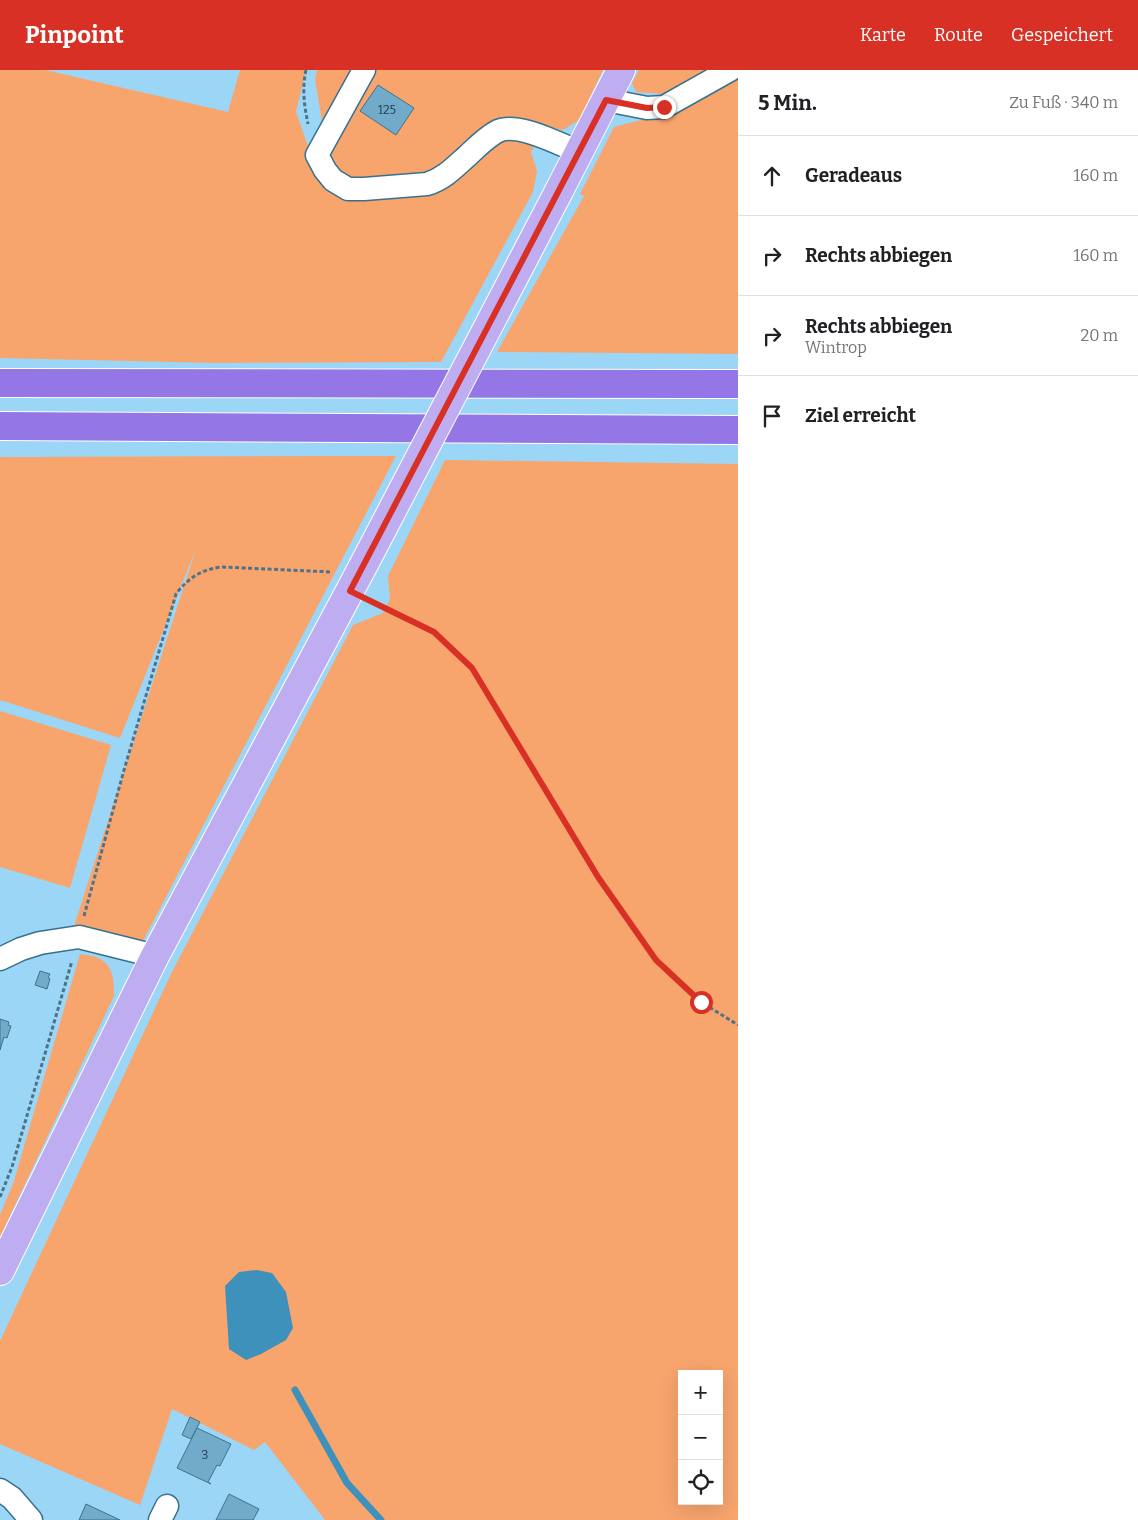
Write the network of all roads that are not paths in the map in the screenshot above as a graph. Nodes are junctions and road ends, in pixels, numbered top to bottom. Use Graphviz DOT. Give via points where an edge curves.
graph roads {
  1 [pos="364,70"];
  2 [pos="621,70"];
  3 [pos="730,70"];
  4 [pos="606,100"];
  5 [pos="579,152"];
  6 [pos="0,383"];
  7 [pos="738,384"];
  8 [pos="0,426"];
  9 [pos="738,430"];
  10 [pos="156,956"];
  11 [pos="0,960"];
  12 [pos="0,1271"];
  13 [pos="0,1490"];
  14 [pos="31,1520"];
  1 -- 5 [label="street" via="318,155 333,180 348,189 436,181 487,139 512,128"];
  2 -- 4 [label="main road"];
  3 -- 4 [label="street" via="664,107 647,108"];
  4 -- 5 [label="main road"];
  5 -- 10 [label="main road, bridge" via="349,577"];
  6 -- 7 [label="highway"];
  8 -- 9 [label="highway"];
  10 -- 11 [label="street" via="79,937 40,943"];
  10 -- 12 [label="main road"];
  13 -- 14 [label="street" via="12,1498"];
}
